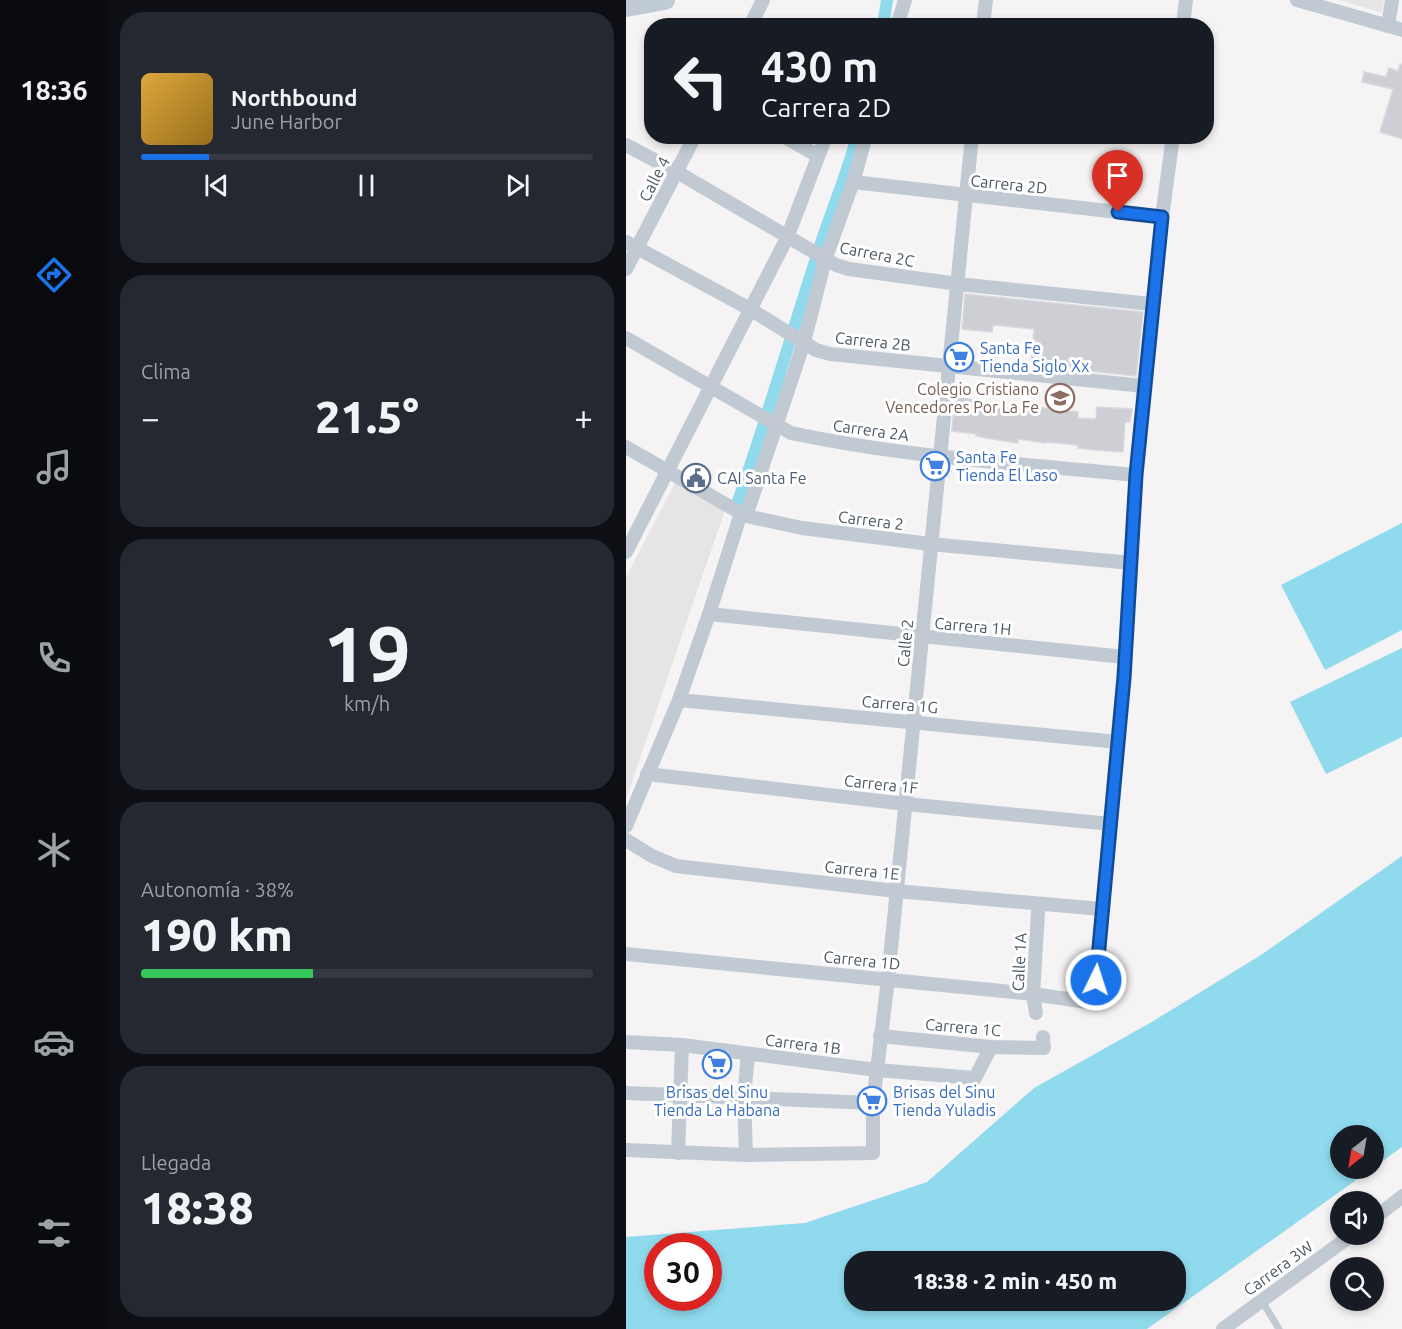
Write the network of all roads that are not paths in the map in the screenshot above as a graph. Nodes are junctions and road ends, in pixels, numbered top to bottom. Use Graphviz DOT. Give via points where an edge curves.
graph roads {
  1 [pos="665,0"];
  2 [pos="763,0"];
  3 [pos="905,0"];
  4 [pos="986,0"];
  5 [pos="1186,0"];
  6 [pos="1297,0"];
  7 [pos="1392,0"];
  8 [pos="626,7"];
  9 [pos="754,18"];
  10 [pos="900,18"];
  11 [pos="984,18"];
  12 [pos="1184,18"];
  13 [pos="1388,26"];
  14 [pos="1403,30"];
  15 [pos="691,144"];
  16 [pos="797,144"];
  17 [pos="823,144"];
  18 [pos="864,144"];
  19 [pos="971,144"];
  20 [pos="1172,144"];
  21 [pos="626,145"];
  22 [pos="818,156"];
  23 [pos="677,172"];
  24 [pos="853,182"];
  25 [pos="966,196"];
  26 [pos="1162,217"];
  27 [pos="787,238"];
  28 [pos="632,245"];
  29 [pos="824,259"];
  30 [pos="626,269"];
  31 [pos="958,284"];
  32 [pos="1152,304"];
  33 [pos="750,309"];
  34 [pos="626,339"];
  35 [pos="801,341"];
  36 [pos="950,366"];
  37 [pos="710,386"];
  38 [pos="1144,386"];
  39 [pos="775,425"];
  40 [pos="626,447"];
  41 [pos="941,457"];
  42 [pos="668,471"];
  43 [pos="1136,475"];
  44 [pos="740,513"];
  45 [pos="930,544"];
  46 [pos="626,549"];
  47 [pos="1132,563"];
  48 [pos="709,614"];
  49 [pos="923,638"];
  50 [pos="1125,657"];
  51 [pos="678,700"];
  52 [pos="912,721"];
  53 [pos="1118,742"];
  54 [pos="647,774"];
  55 [pos="906,804"];
  56 [pos="1111,824"];
  57 [pos="626,826"];
  58 [pos="626,840"];
  59 [pos="896,891"];
  60 [pos="1101,909"];
  61 [pos="1038,912"];
  62 [pos="626,954"];
  63 [pos="888,979"];
  64 [pos="1033,994"];
  65 [pos="1036,1013"];
  66 [pos="880,1036"];
  67 [pos="626,1042"];
  68 [pos="1043,1043"];
  69 [pos="682,1045"];
  70 [pos="990,1047"];
  71 [pos="748,1054"];
  72 [pos="877,1070"];
  73 [pos="626,1093"];
  74 [pos="680,1096"];
  75 [pos="744,1098"];
  76 [pos="873,1103"];
  77 [pos="626,1150"];
  78 [pos="678,1153"];
  79 [pos="746,1155"];
  80 [pos="1403,1196"];
  81 [pos="1384,1211"];
  82 [pos="1338,1245"];
  83 [pos="1262,1301"];
  84 [pos="1223,1329"];
  85 [pos="1279,1329"];
  1 -- 8 [label="street"];
  2 -- 9 [label="street"];
  3 -- 10 [label="street"];
  4 -- 11 [label="street"];
  5 -- 12 [label="street"];
  6 -- 13 [label="street"];
  7 -- 13 [label="street"];
  13 -- 14 [label="street"];
  15 -- 23 [label="street, Calle 4"];
  16 -- 22 [label="street"];
  17 -- 22 [label="street"];
  18 -- 24 [label="street"];
  19 -- 25 [label="street, Calle 2"];
  20 -- 26 [label="street"];
  21 -- 23 [label="street, Carrera 2C"];
  22 -- 27 [label="street"];
  23 -- 27 [label="street, Carrera 2C"];
  23 -- 28 [label="street, Calle 4"];
  24 -- 25 [label="street, Carrera 2D"];
  24 -- 29 [label="street"];
  25 -- 26 [label="street, Carrera 2D"];
  25 -- 31 [label="street, Calle 2"];
  26 -- 32 [label="street"];
  27 -- 29 [label="street, Carrera 2C"];
  27 -- 33 [label="street"];
  28 -- 30 [label="street, Calle 4"];
  28 -- 33 [label="street, Carrera 2B"];
  29 -- 31 [label="street, Carrera 2C" via="849,269"];
  29 -- 35 [label="street"];
  31 -- 32 [label="street, Carrera 2C"];
  31 -- 36 [label="street, Calle 2"];
  32 -- 38 [label="street"];
  33 -- 35 [label="street, Carrera 2B"];
  33 -- 37 [label="street"];
  34 -- 37 [label="street, Carrera 2A"];
  35 -- 36 [label="street, Carrera 2B" via="830,354"];
  35 -- 39 [label="street"];
  36 -- 38 [label="street, Carrera 2B"];
  36 -- 41 [label="street, Calle 2"];
  37 -- 39 [label="street, Carrera 2A"];
  37 -- 42 [label="street"];
  38 -- 43 [label="street"];
  39 -- 41 [label="street, Carrera 2A" via="822,440"];
  39 -- 44 [label="street"];
  40 -- 42 [label="street, Carrera 2"];
  41 -- 43 [label="street, Carrera 2A"];
  41 -- 45 [label="street, Calle 2"];
  42 -- 44 [label="street, Carrera 2"];
  42 -- 46 [label="street"];
  43 -- 47 [label="street"];
  44 -- 45 [label="street, Carrera 2" via="802,528"];
  44 -- 48 [label="street"];
  45 -- 47 [label="street, Carrera 2"];
  45 -- 49 [label="street, Calle 2"];
  47 -- 50 [label="street"];
  48 -- 49 [label="street, Carrera 1H"];
  48 -- 51 [label="street"];
  49 -- 50 [label="street, Carrera 1H"];
  49 -- 52 [label="street, Calle 2"];
  50 -- 53 [label="street"];
  51 -- 52 [label="street, Carrera 1G"];
  51 -- 54 [label="street"];
  52 -- 53 [label="street, Carrera 1G"];
  52 -- 55 [label="street, Calle 2"];
  53 -- 56 [label="street"];
  54 -- 55 [label="street, Carrera 1F"];
  54 -- 57 [label="street"];
  55 -- 56 [label="street, Carrera 1F"];
  55 -- 59 [label="street, Calle 2"];
  56 -- 60 [label="street"];
  58 -- 59 [label="street, Carrera 1E" via="676,866"];
  59 -- 60 [label="street, Carrera 1E"];
  59 -- 63 [label="street, Calle 2"];
  60 -- 64 [label="street, Carrera 1D" via="1094,1003"];
  61 -- 64 [label="street, Calle 1A"];
  62 -- 63 [label="street, Carrera 1D"];
  63 -- 64 [label="street, Carrera 1D"];
  63 -- 66 [label="street, Calle 2"];
  64 -- 65 [label="street, Calle 1A"];
  66 -- 70 [label="street, Carrera 1C"];
  66 -- 72 [label="street, Calle 2"];
  67 -- 69 [label="street, Carrera 1B"];
  68 -- 70 [label="street, Carrera 1C"];
  69 -- 71 [label="street, Carrera 1B"];
  69 -- 74 [label="street"];
  70 -- 72 [label="street, Carrera 1B" via="975,1078"];
  71 -- 72 [label="street, Carrera 1B"];
  71 -- 75 [label="street"];
  72 -- 76 [label="street, Calle 2"];
  73 -- 74 [label="street"];
  74 -- 75 [label="street"];
  74 -- 78 [label="street"];
  75 -- 76 [label="street"];
  75 -- 79 [label="street"];
  76 -- 79 [label="street, Calle 2" via="873,1153"];
  77 -- 78 [label="street"];
  78 -- 79 [label="street"];
  80 -- 81 [label="street"];
  82 -- 83 [label="street, Carrera 3W"];
  83 -- 84 [label="street, Carrera 3W"];
  83 -- 85 [label="lane"];
}
